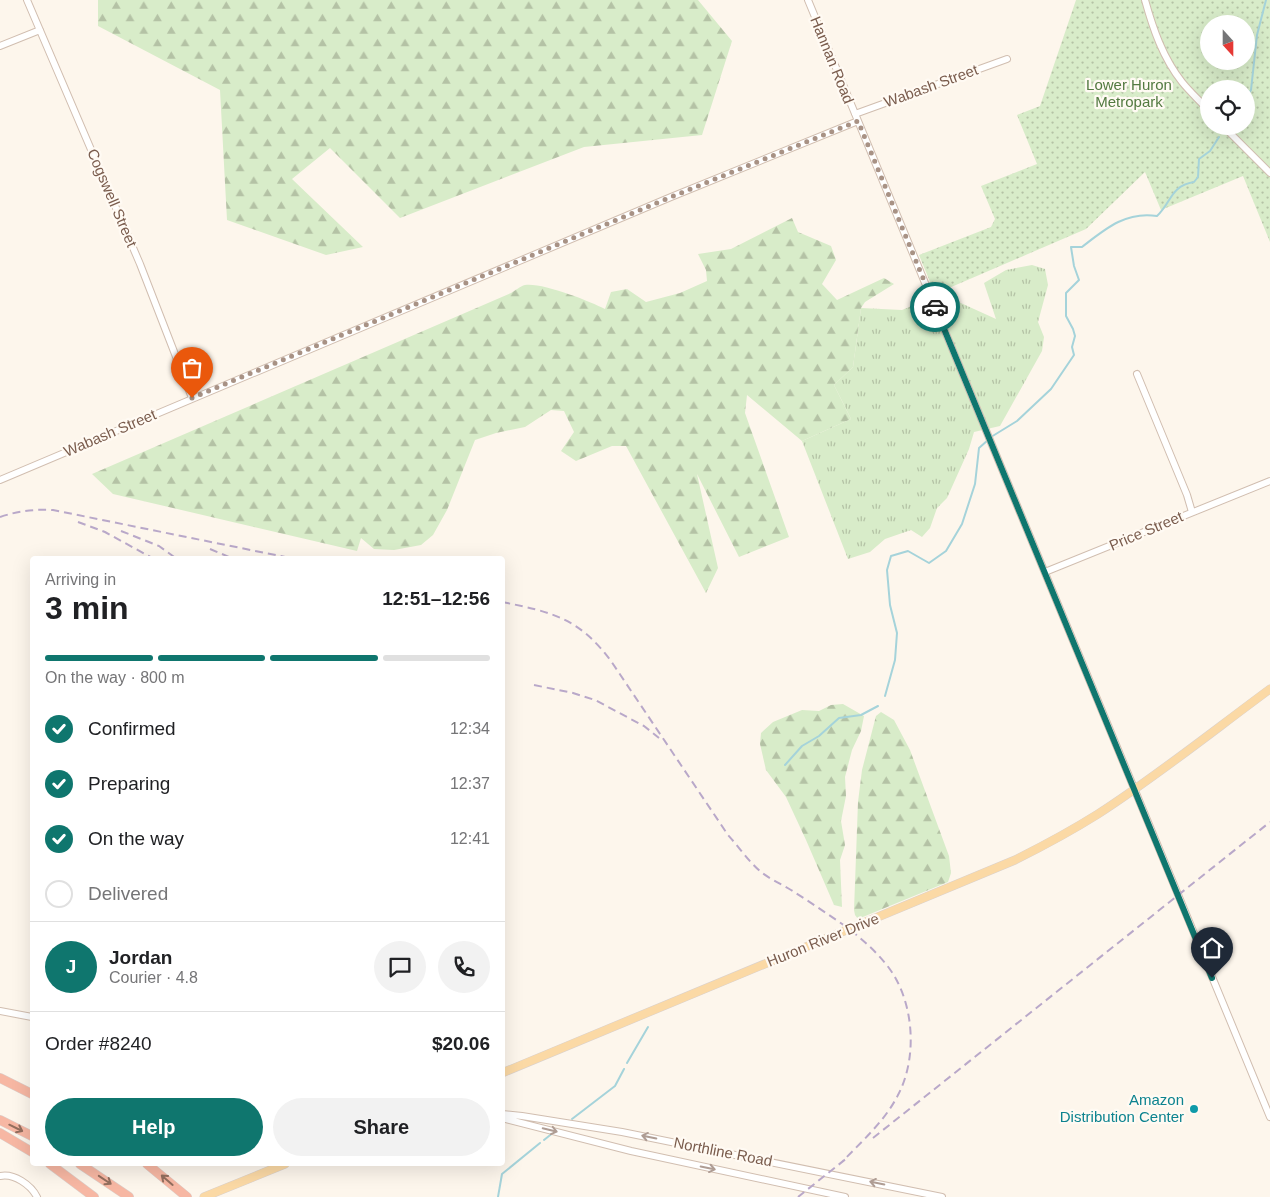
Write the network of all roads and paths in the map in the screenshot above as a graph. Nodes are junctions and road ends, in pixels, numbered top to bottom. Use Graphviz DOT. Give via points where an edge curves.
graph roads {
  1 [pos="27,0"];
  2 [pos="808,0"];
  3 [pos="1145,0"];
  4 [pos="40,30"];
  5 [pos="0,46"];
  6 [pos="1007,59"];
  7 [pos="1200,101"];
  8 [pos="856,117"];
  9 [pos="1232,135"];
  10 [pos="1270,173"];
  11 [pos="1137,374"];
  12 [pos="192,398"];
  13 [pos="0,480"];
  14 [pos="1270,480"];
  15 [pos="1192,512"];
  16 [pos="1045,572"];
  17 [pos="1270,689"];
  18 [pos="1135,789"];
  19 [pos="0,1011"];
  20 [pos="30,1018"];
  21 [pos="505,1072"];
  22 [pos="0,1078"];
  23 [pos="30,1093"];
  24 [pos="505,1116"];
  25 [pos="505,1117"];
  26 [pos="1270,1117"];
  27 [pos="0,1120"];
  28 [pos="0,1133"];
  29 [pos="30,1135"];
  30 [pos="30,1151"];
  31 [pos="53,1166"];
  32 [pos="83,1166"];
  33 [pos="149,1166"];
  34 [pos="280,1166"];
  35 [pos="0,1176"];
  36 [pos="37,1197"];
  37 [pos="94,1197"];
  38 [pos="129,1197"];
  39 [pos="188,1197"];
  40 [pos="205,1197"];
  41 [pos="845,1197"];
  42 [pos="942,1197"];
  1 -- 4 [label="street, Cogswell Street"];
  2 -- 8 [label="street, Hannan Road"];
  3 -- 7 [label="street" via="1168,61"];
  4 -- 5 [label="street"];
  4 -- 12 [label="street, Cogswell Street" via="140,264"];
  6 -- 8 [label="street, Wabash Street"];
  8 -- 12 [label="street, Wabash Street"];
  8 -- 16 [label="street, Hannan Road"];
  9 -- 10 [label="street"];
  11 -- 15 [label="street, Price Street"];
  12 -- 13 [label="street, Wabash Street"];
  14 -- 15 [label="street"];
  15 -- 16 [label="street, Price Street"];
  16 -- 18 [label="street, Hannan Road"];
  17 -- 18 [label="main road, Huron River Drive"];
  18 -- 21 [label="main road, Huron River Drive" via="1067,833 986,873"];
  18 -- 26 [label="street, Hannan Road"];
  19 -- 20 [label="street"];
  22 -- 23 [label="highway"];
  42 -- 24 [label="street, Northline Road, one-way" via="622,1132"];
  25 -- 41 [label="street, Northline Road, one-way" via="631,1151"];
  27 -- 29 [label="highway, one-way"];
  28 -- 30 [label="highway"];
  31 -- 37 [label="highway"];
  32 -- 38 [label="highway, one-way"];
  39 -- 33 [label="highway, one-way"];
  34 -- 40 [label="main road"];
  35 -- 36 [label="street" via="17,1179"];
}
